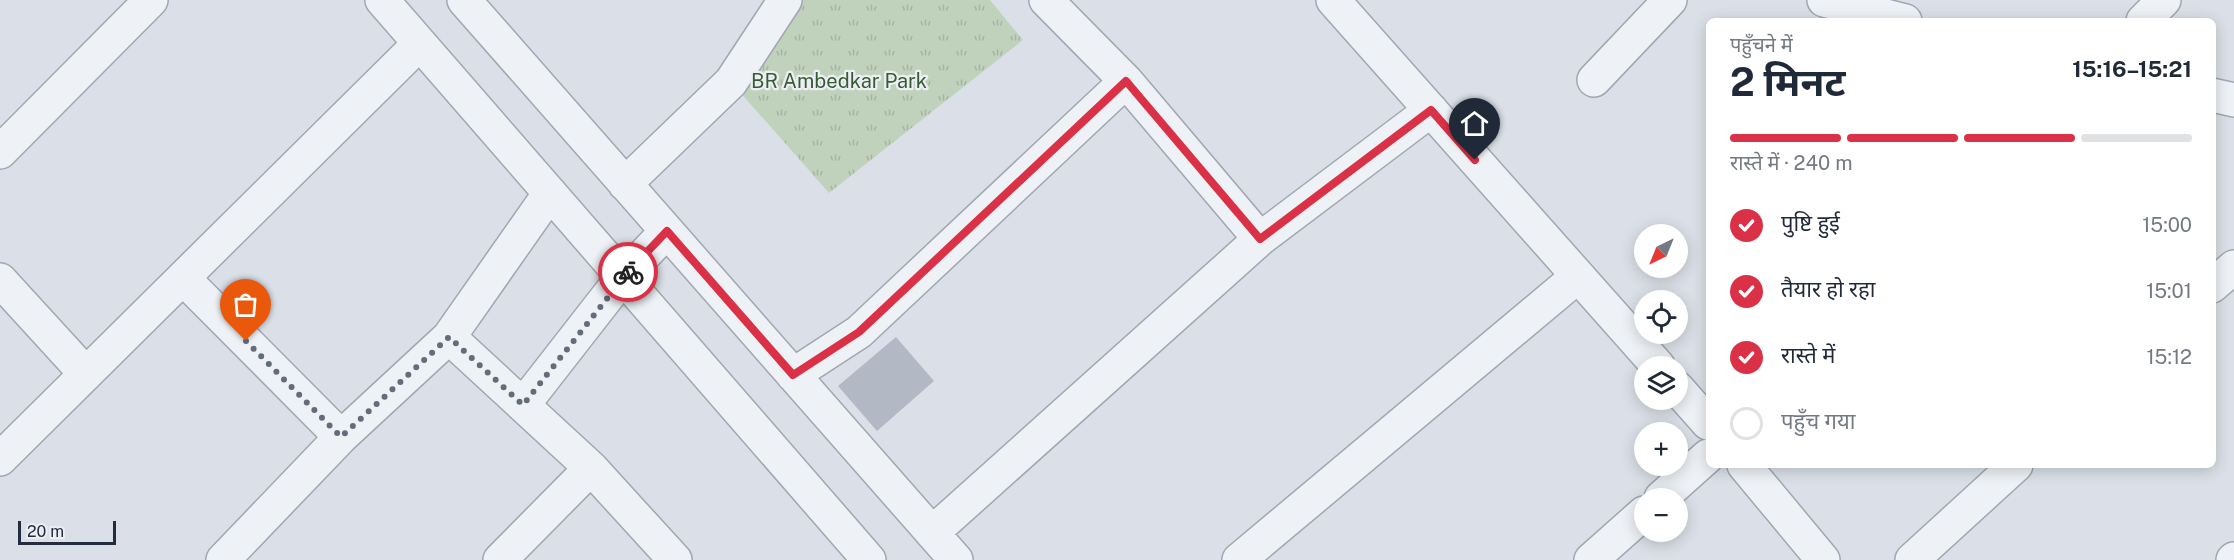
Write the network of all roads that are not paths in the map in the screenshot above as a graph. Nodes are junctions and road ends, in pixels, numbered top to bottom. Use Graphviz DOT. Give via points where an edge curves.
graph roads {
  1 [pos="151,0"];
  2 [pos="382,0"];
  3 [pos="464,0"];
  4 [pos="785,0"];
  5 [pos="1047,0"];
  6 [pos="1333,0"];
  7 [pos="1670,0"];
  8 [pos="1824,0"];
  9 [pos="2164,0"];
  10 [pos="1893,18"];
  11 [pos="2147,18"];
  12 [pos="418,42"];
  13 [pos="1594,80"];
  14 [pos="1126,81"];
  15 [pos="2216,96"];
  16 [pos="2234,100"];
  17 [pos="1431,110"];
  18 [pos="0,152"];
  19 [pos="625,184"];
  20 [pos="550,193"];
  21 [pos="667,231"];
  22 [pos="1260,239"];
  23 [pos="2234,267"];
  24 [pos="1578,276"];
  25 [pos="183,278"];
  26 [pos="622,278"];
  27 [pos="0,280"];
  28 [pos="2216,283"];
  29 [pos="449,337"];
  30 [pos="1649,356"];
  31 [pos="86,374"];
  32 [pos="793,375"];
  33 [pos="1688,400"];
  34 [pos="523,405"];
  35 [pos="1706,421"];
  36 [pos="341,437"];
  37 [pos="1706,458"];
  38 [pos="0,459"];
  39 [pos="591,468"];
  40 [pos="1746,468"];
  41 [pos="2013,468"];
  42 [pos="1672,488"];
  43 [pos="1634,522"];
  44 [pos="932,533"];
  45 [pos="223,560"];
  46 [pos="500,560"];
  47 [pos="675,560"];
  48 [pos="869,560"];
  49 [pos="956,560"];
  50 [pos="1239,560"];
  51 [pos="1591,560"];
  52 [pos="1823,560"];
  53 [pos="1912,560"];
  1 -- 18 [label="street"];
  2 -- 12 [label="street"];
  3 -- 19 [label="street"];
  4 -- 19 [label="street" via="731,81"];
  5 -- 14 [label="street"];
  6 -- 17 [label="street"];
  7 -- 13 [label="street"];
  8 -- 10 [label="street"];
  9 -- 11 [label="street"];
  12 -- 20 [label="street"];
  12 -- 25 [label="street"];
  14 -- 22 [label="street"];
  14 -- 32 [label="street" via="859,332"];
  15 -- 16 [label="street"];
  17 -- 22 [label="street"];
  17 -- 24 [label="street"];
  19 -- 21 [label="street"];
  20 -- 26 [label="street"];
  20 -- 29 [label="street"];
  21 -- 26 [label="street"];
  21 -- 32 [label="street"];
  22 -- 44 [label="street"];
  23 -- 28 [label="street"];
  24 -- 30 [label="street"];
  24 -- 50 [label="street"];
  25 -- 31 [label="street"];
  25 -- 36 [label="street"];
  26 -- 34 [label="street"];
  26 -- 48 [label="street"];
  27 -- 31 [label="street"];
  29 -- 34 [label="street"];
  29 -- 36 [label="street"];
  31 -- 38 [label="street"];
  32 -- 44 [label="street"];
  33 -- 35 [label="street"];
  34 -- 39 [label="street"];
  36 -- 45 [label="street"];
  37 -- 42 [label="street"];
  39 -- 46 [label="street"];
  39 -- 47 [label="street"];
  40 -- 52 [label="street"];
  41 -- 53 [label="street"];
  43 -- 51 [label="street"];
  44 -- 49 [label="street"];
}
